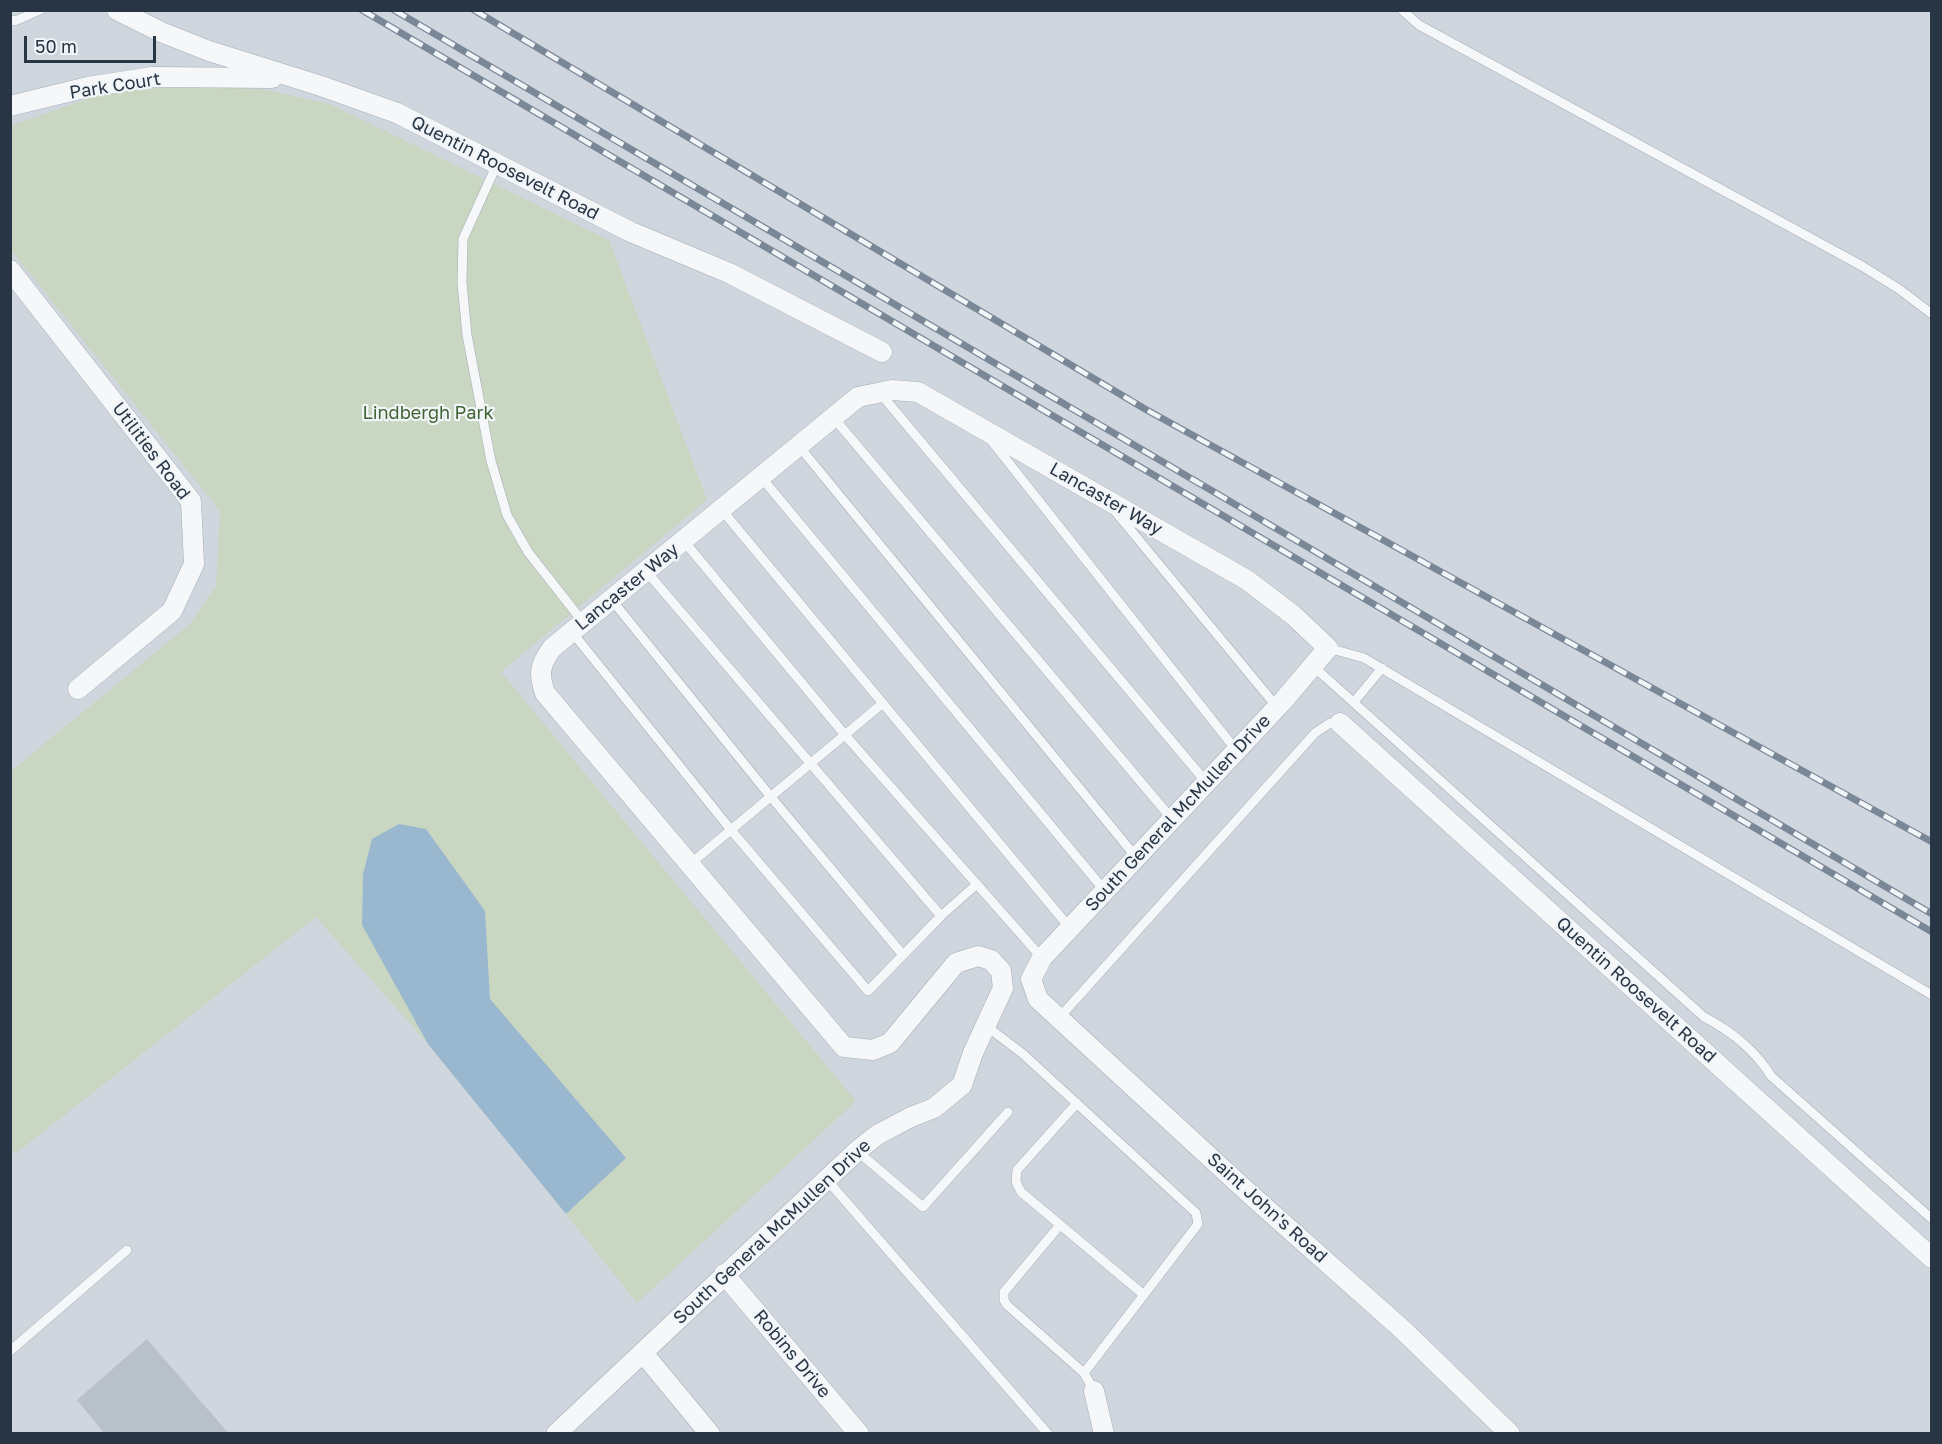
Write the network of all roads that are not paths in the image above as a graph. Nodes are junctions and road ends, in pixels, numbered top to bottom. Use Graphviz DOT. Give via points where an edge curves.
graph roads {
  1 [pos="40,10"];
  2 [pos="117,10"];
  3 [pos="1402,10"];
  4 [pos="10,20"];
  5 [pos="293,78"];
  6 [pos="10,106"];
  7 [pos="497,164"];
  8 [pos="10,270"];
  9 [pos="1932,314"];
  10 [pos="882,352"];
  11 [pos="879,392"];
  12 [pos="833,417"];
  13 [pos="982,428"];
  14 [pos="798,445"];
  15 [pos="760,477"];
  16 [pos="1104,498"];
  17 [pos="721,509"];
  18 [pos="683,540"];
  19 [pos="646,571"];
  20 [pos="611,599"];
  21 [pos="577,627"];
  22 [pos="1328,648"];
  23 [pos="1313,666"];
  24 [pos="1382,668"];
  25 [pos="78,688"];
  26 [pos="1354,702"];
  27 [pos="883,704"];
  28 [pos="1277,707"];
  29 [pos="1340,723"];
  30 [pos="844,735"];
  31 [pos="1236,750"];
  32 [pos="811,763"];
  33 [pos="1206,782"];
  34 [pos="771,796"];
  35 [pos="1172,819"];
  36 [pos="731,830"];
  37 [pos="1136,857"];
  38 [pos="690,864"];
  39 [pos="977,884"];
  40 [pos="1105,891"];
  41 [pos="941,916"];
  42 [pos="1070,928"];
  43 [pos="903,955"];
  44 [pos="1042,958"];
  45 [pos="1031,979"];
  46 [pos="1932,995"];
  47 [pos="997,1004"];
  48 [pos="1059,1018"];
  49 [pos="985,1025"];
  50 [pos="1077,1102"];
  51 [pos="1008,1112"];
  52 [pos="857,1151"];
  53 [pos="827,1180"];
  54 [pos="1932,1219"];
  55 [pos="1060,1225"];
  56 [pos="127,1250"];
  57 [pos="1932,1258"];
  58 [pos="724,1274"];
  59 [pos="1144,1295"];
  60 [pos="10,1351"];
  61 [pos="643,1353"];
  62 [pos="1084,1373"];
  63 [pos="1094,1391"];
  64 [pos="556,1434"];
  65 [pos="710,1434"];
  66 [pos="859,1434"];
  67 [pos="1048,1434"];
  68 [pos="1104,1434"];
  69 [pos="1510,1434"];
  1 -- 4 [label="lane"];
  2 -- 5 [label="street, Quentin Roosevelt Road" via="209,51"];
  3 -- 9 [label="lane" via="1419,25 1862,266"];
  5 -- 6 [label="street, Park Court" via="152,77 88,87"];
  5 -- 7 [label="street, Quentin Roosevelt Road" via="377,104"];
  7 -- 10 [label="street, Quentin Roosevelt Road" via="631,232 729,273"];
  7 -- 21 [label="lane" via="464,239 462,284 467,335 491,461 507,515"];
  8 -- 25 [label="street, Utilities Road" via="191,501 194,564 172,611"];
  11 -- 12 [label="street, Lancaster Way" via="858,397"];
  11 -- 13 [label="street, Lancaster Way" via="918,393"];
  11 -- 33 [label="lane"];
  12 -- 14 [label="street, Lancaster Way"];
  12 -- 35 [label="lane"];
  13 -- 16 [label="street, Lancaster Way"];
  13 -- 31 [label="lane"];
  14 -- 15 [label="street, Lancaster Way"];
  14 -- 37 [label="lane"];
  15 -- 17 [label="street, Lancaster Way"];
  15 -- 40 [label="lane"];
  16 -- 22 [label="street, Lancaster Way" via="1247,580"];
  16 -- 28 [label="lane"];
  17 -- 18 [label="street, Lancaster Way"];
  17 -- 27 [label="lane"];
  18 -- 19 [label="street, Lancaster Way"];
  18 -- 30 [label="lane"];
  19 -- 20 [label="street, Lancaster Way"];
  19 -- 32 [label="lane"];
  20 -- 21 [label="street, Lancaster Way"];
  20 -- 34 [label="lane"];
  21 -- 36 [label="lane"];
  21 -- 38 [label="street, Lancaster Way" via="552,648 542,663 545,693"];
  22 -- 23 [label="street, South General McMullen Drive"];
  22 -- 24 [label="lane" via="1364,657"];
  23 -- 26 [label="lane"];
  23 -- 28 [label="street, South General McMullen Drive"];
  24 -- 26 [label="lane"];
  24 -- 46 [label="lane"];
  26 -- 54 [label="lane" via="1704,1017 1723,1027 1760,1059 1771,1076"];
  27 -- 30 [label="lane"];
  27 -- 42 [label="lane"];
  28 -- 31 [label="street, South General McMullen Drive"];
  29 -- 48 [label="lane" via="1330,723 1315,732"];
  29 -- 57 [label="street, Quentin Roosevelt Road"];
  30 -- 32 [label="lane"];
  30 -- 39 [label="lane"];
  31 -- 33 [label="street, South General McMullen Drive"];
  32 -- 34 [label="lane"];
  32 -- 41 [label="lane"];
  33 -- 35 [label="street, South General McMullen Drive"];
  34 -- 36 [label="lane"];
  34 -- 43 [label="lane"];
  35 -- 37 [label="street, South General McMullen Drive"];
  36 -- 38 [label="lane"];
  36 -- 43 [label="lane" via="868,991"];
  37 -- 40 [label="street, South General McMullen Drive"];
  38 -- 47 [label="street, Lancaster Way" via="844,1047 873,1050 890,1043 956,963 978,956 991,960 1001,971 1003,988"];
  39 -- 41 [label="lane"];
  39 -- 44 [label="lane"];
  40 -- 42 [label="street, South General McMullen Drive"];
  41 -- 43 [label="lane"];
  42 -- 44 [label="street, South General McMullen Drive"];
  44 -- 45 [label="street, South General McMullen Drive"];
  45 -- 48 [label="street, Saint John's Road" via="1038,999"];
  47 -- 49 [label="street, South General McMullen Drive"];
  48 -- 69 [label="street, Saint John's Road" via="1403,1330"];
  49 -- 50 [label="lane"];
  49 -- 52 [label="street, South General McMullen Drive" via="962,1085 934,1107 877,1135"];
  50 -- 55 [label="lane" via="1017,1170 1016,1182 1021,1192"];
  50 -- 59 [label="lane" via="1196,1213 1198,1224"];
  51 -- 52 [label="lane" via="923,1207"];
  52 -- 53 [label="street, South General McMullen Drive"];
  53 -- 58 [label="street, South General McMullen Drive"];
  53 -- 67 [label="lane"];
  55 -- 59 [label="lane"];
  55 -- 62 [label="lane" via="1004,1292 1004,1300"];
  56 -- 60 [label="lane"];
  58 -- 61 [label="street, South General McMullen Drive"];
  58 -- 66 [label="street, Robins Drive"];
  59 -- 62 [label="lane"];
  61 -- 64 [label="street, South General McMullen Drive"];
  61 -- 65 [label="street"];
  62 -- 63 [label="lane"];
  63 -- 68 [label="street"];
}
